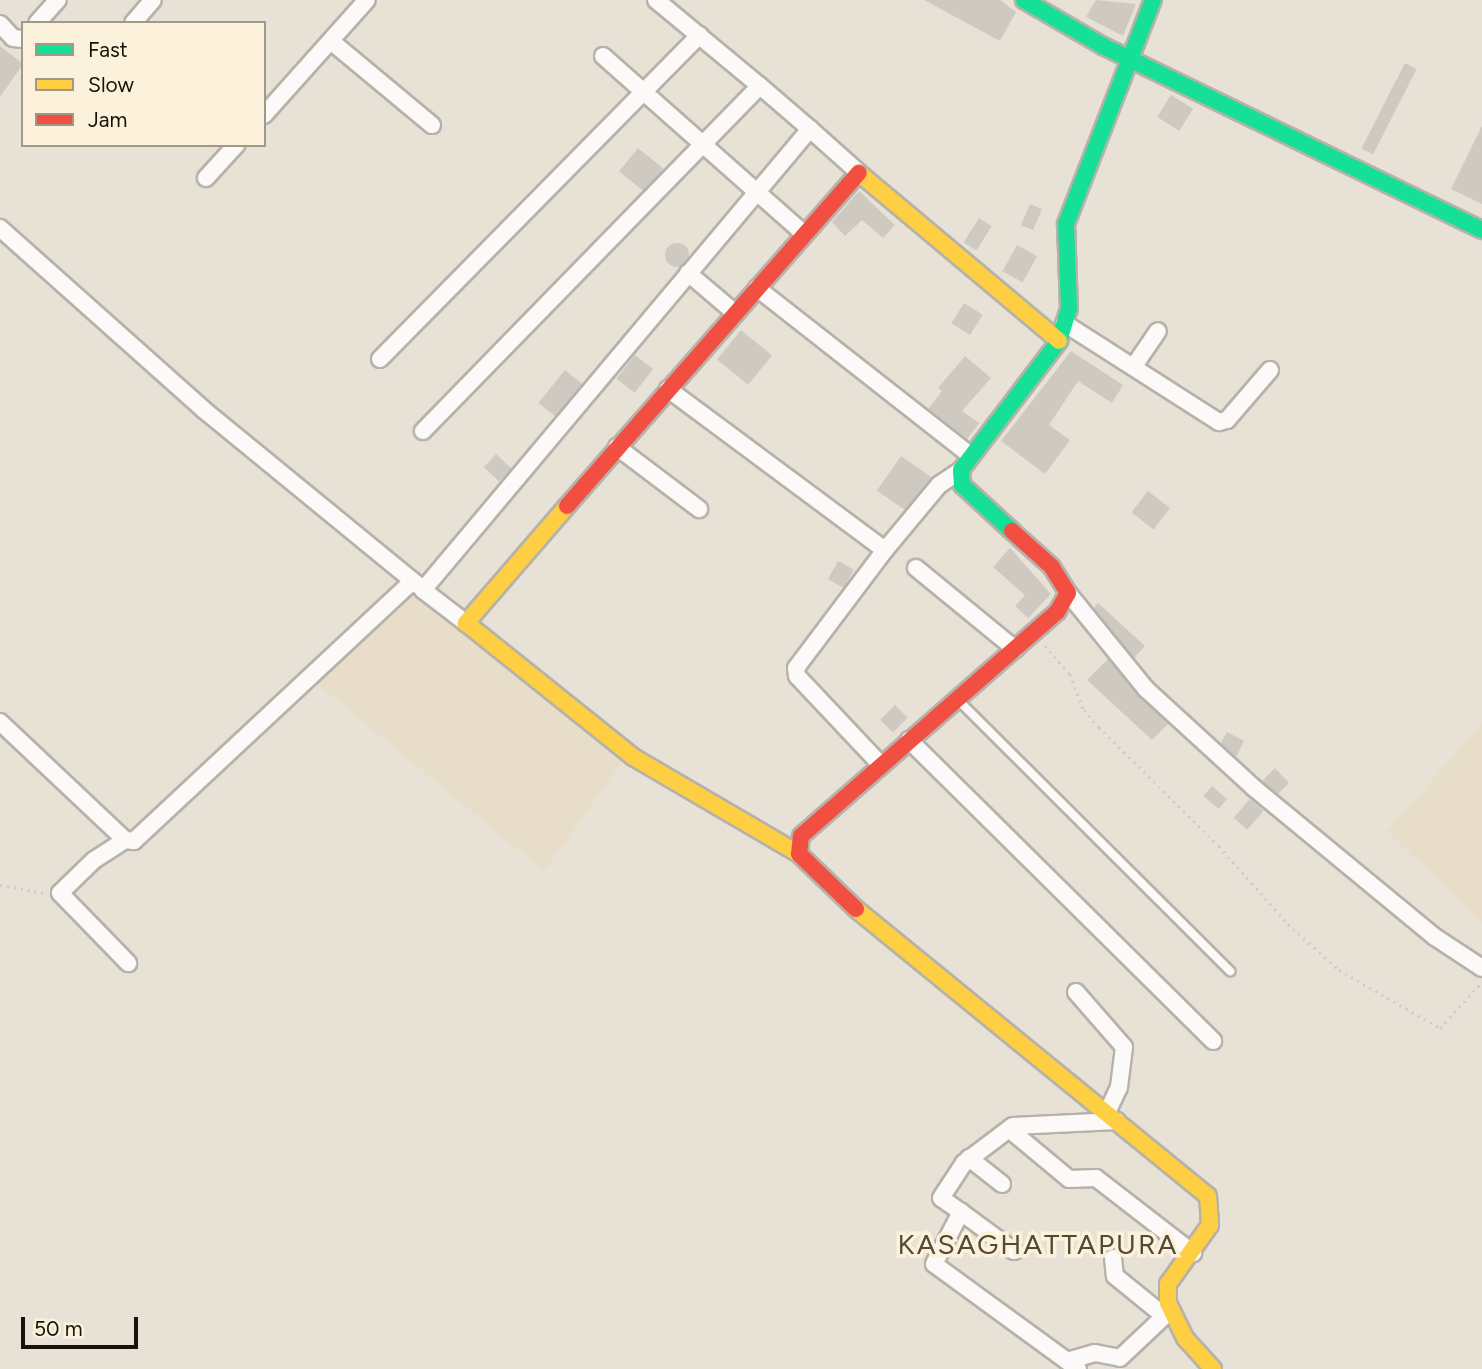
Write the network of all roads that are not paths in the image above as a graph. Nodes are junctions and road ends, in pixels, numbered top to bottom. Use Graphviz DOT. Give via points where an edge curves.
graph roads {
  1 [pos="58,0"];
  2 [pos="153,0"];
  3 [pos="367,0"];
  4 [pos="656,0"];
  5 [pos="1024,0"];
  6 [pos="1153,0"];
  7 [pos="39,21"];
  8 [pos="135,21"];
  9 [pos="0,24"];
  10 [pos="699,35"];
  11 [pos="21,39"];
  12 [pos="332,42"];
  13 [pos="1127,55"];
  14 [pos="603,56"];
  15 [pos="760,86"];
  16 [pos="643,94"];
  17 [pos="266,113"];
  18 [pos="432,125"];
  19 [pos="810,129"];
  20 [pos="702,145"];
  21 [pos="234,147"];
  22 [pos="858,171"];
  23 [pos="206,178"];
  24 [pos="756,193"];
  25 [pos="0,228"];
  26 [pos="1482,230"];
  27 [pos="804,233"];
  28 [pos="688,273"];
  29 [pos="757,288"];
  30 [pos="735,313"];
  31 [pos="1064,323"];
  32 [pos="1158,331"];
  33 [pos="1059,341"];
  34 [pos="380,359"];
  35 [pos="1134,366"];
  36 [pos="1270,370"];
  37 [pos="668,389"];
  38 [pos="423,431"];
  39 [pos="617,447"];
  40 [pos="971,456"];
  41 [pos="961,470"];
  42 [pos="699,509"];
  43 [pos="885,550"];
  44 [pos="916,568"];
  45 [pos="418,586"];
  46 [pos="1068,593"];
  47 [pos="466,623"];
  48 [pos="1015,649"];
  49 [pos="956,699"];
  50 [pos="0,722"];
  51 [pos="909,740"];
  52 [pos="881,765"];
  53 [pos="125,840"];
  54 [pos="799,854"];
  55 [pos="128,963"];
  56 [pos="1482,968"];
  57 [pos="1230,971"];
  58 [pos="1076,992"];
  59 [pos="1213,1041"];
  60 [pos="1113,1116"];
  61 [pos="1009,1129"];
  62 [pos="969,1158"];
  63 [pos="1002,1184"];
  64 [pos="961,1212"];
  65 [pos="1014,1251"];
  66 [pos="1193,1252"];
  67 [pos="1113,1258"];
  68 [pos="1167,1313"];
  69 [pos="1073,1365"];
  70 [pos="1212,1369"];
  1 -- 7 [label="street"];
  2 -- 8 [label="street"];
  3 -- 12 [label="street"];
  4 -- 10 [label="street"];
  5 -- 13 [label="street"];
  6 -- 13 [label="street"];
  9 -- 11 [label="street" via="13,38"];
  10 -- 15 [label="street"];
  10 -- 16 [label="street"];
  12 -- 17 [label="street"];
  12 -- 18 [label="street"];
  13 -- 26 [label="street"];
  13 -- 31 [label="street" via="1066,224"];
  14 -- 16 [label="street"];
  15 -- 19 [label="street"];
  15 -- 20 [label="street"];
  16 -- 20 [label="street"];
  16 -- 34 [label="street"];
  19 -- 22 [label="street"];
  19 -- 24 [label="street"];
  20 -- 24 [label="street"];
  20 -- 38 [label="street"];
  21 -- 23 [label="street"];
  22 -- 27 [label="street"];
  22 -- 33 [label="street"];
  24 -- 27 [label="street"];
  24 -- 28 [label="street"];
  25 -- 45 [label="street" via="204,410"];
  27 -- 29 [label="street"];
  28 -- 30 [label="street"];
  28 -- 45 [label="street"];
  29 -- 30 [label="street"];
  29 -- 40 [label="street"];
  30 -- 37 [label="street"];
  31 -- 33 [label="street"];
  31 -- 35 [label="street"];
  32 -- 35 [label="street"];
  33 -- 40 [label="street"];
  35 -- 36 [label="street" via="1219,422 1227,420"];
  37 -- 39 [label="street"];
  37 -- 43 [label="street"];
  39 -- 42 [label="street"];
  39 -- 47 [label="street"];
  40 -- 41 [label="street"];
  41 -- 43 [label="street" via="939,485"];
  41 -- 46 [label="street" via="962,485 1052,567"];
  43 -- 52 [label="street" via="796,668 797,676"];
  44 -- 48 [label="street"];
  45 -- 47 [label="street"];
  45 -- 53 [label="street" via="134,841"];
  46 -- 48 [label="street" via="1058,612"];
  46 -- 56 [label="street" via="1146,689 1254,788 1435,937"];
  47 -- 54 [label="street" via="633,757"];
  48 -- 49 [label="street"];
  49 -- 51 [label="street"];
  49 -- 57 [label="lane"];
  50 -- 53 [label="street"];
  51 -- 52 [label="street"];
  51 -- 59 [label="street"];
  52 -- 54 [label="street" via="801,836"];
  53 -- 55 [label="street" via="87,866 61,897"];
  54 -- 60 [label="street" via="838,894"];
  58 -- 60 [label="street" via="1124,1047"];
  60 -- 61 [label="street"];
  60 -- 66 [label="street" via="1208,1196 1210,1225"];
  61 -- 62 [label="street"];
  61 -- 66 [label="street" via="1069,1179 1096,1178"];
  62 -- 63 [label="street"];
  62 -- 64 [label="street" via="941,1198"];
  64 -- 65 [label="street"];
  64 -- 69 [label="street" via="933,1264"];
  66 -- 68 [label="street" via="1168,1284"];
  67 -- 68 [label="street" via="1115,1276"];
  68 -- 69 [label="street" via="1120,1358 1096,1353"];
  68 -- 70 [label="street"];
}
